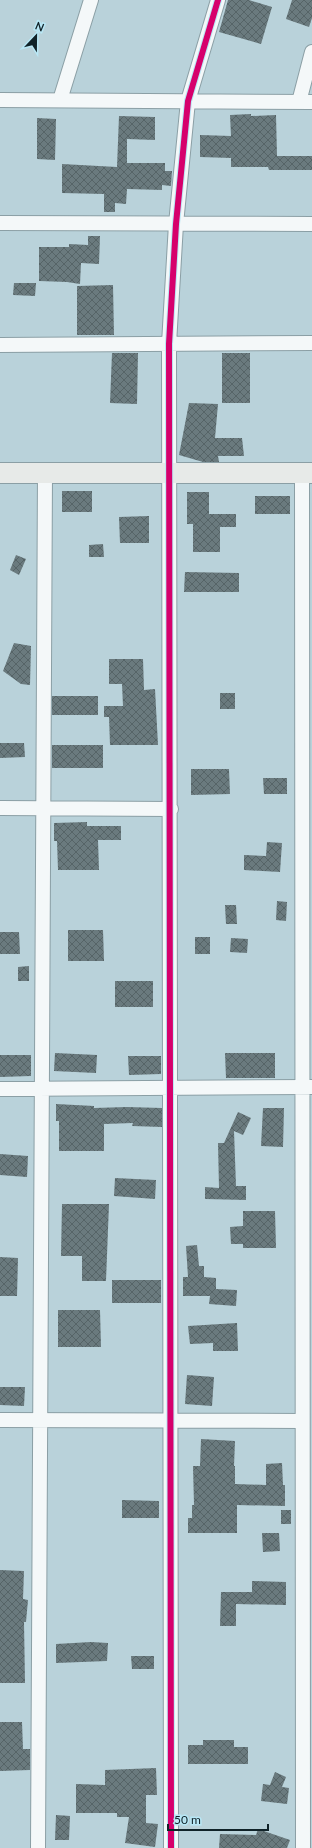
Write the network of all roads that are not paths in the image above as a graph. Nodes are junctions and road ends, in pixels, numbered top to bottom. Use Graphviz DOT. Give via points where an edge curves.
graph roads {
  1 [pos="92,0"];
  2 [pos="218,0"];
  3 [pos="312,52"];
  4 [pos="0,100"];
  5 [pos="60,100"];
  6 [pos="188,101"];
  7 [pos="305,102"];
  8 [pos="0,223"];
  9 [pos="176,224"];
  10 [pos="312,224"];
  11 [pos="312,343"];
  12 [pos="169,344"];
  13 [pos="0,345"];
  14 [pos="45,473"];
  15 [pos="307,473"];
  16 [pos="0,474"];
  17 [pos="170,474"];
  18 [pos="0,808"];
  19 [pos="43,808"];
  20 [pos="171,809"];
  21 [pos="307,1087"];
  22 [pos="42,1088"];
  23 [pos="171,1088"];
  24 [pos="0,1089"];
  25 [pos="0,1420"];
  26 [pos="40,1420"];
  27 [pos="171,1421"];
  28 [pos="302,1421"];
  29 [pos="307,1523"];
  30 [pos="308,1644"];
  31 [pos="308,1735"];
  32 [pos="38,1848"];
  33 [pos="171,1848"];
  34 [pos="303,1848"];
  1 -- 5 [label="street"];
  2 -- 6 [label="street"];
  3 -- 7 [label="street"];
  4 -- 5 [label="street"];
  5 -- 6 [label="street"];
  6 -- 7 [label="street"];
  6 -- 9 [label="street"];
  8 -- 9 [label="street"];
  9 -- 10 [label="street"];
  9 -- 12 [label="street"];
  11 -- 12 [label="street"];
  12 -- 13 [label="street"];
  12 -- 17 [label="street"];
  14 -- 16 [label="street"];
  14 -- 17 [label="street"];
  14 -- 19 [label="street"];
  15 -- 17 [label="street"];
  15 -- 21 [label="street"];
  17 -- 20 [label="street"];
  18 -- 19 [label="street"];
  19 -- 20 [label="street"];
  19 -- 22 [label="street"];
  20 -- 23 [label="street"];
  21 -- 23 [label="street"];
  21 -- 28 [label="street"];
  22 -- 23 [label="street"];
  22 -- 24 [label="street"];
  22 -- 26 [label="street"];
  23 -- 27 [label="street"];
  25 -- 26 [label="street"];
  26 -- 27 [label="street"];
  26 -- 32 [label="street"];
  27 -- 28 [label="street"];
  27 -- 33 [label="street"];
  28 -- 29 [label="street"];
  29 -- 30 [label="street"];
  30 -- 31 [label="street"];
  31 -- 34 [label="street"];
}
